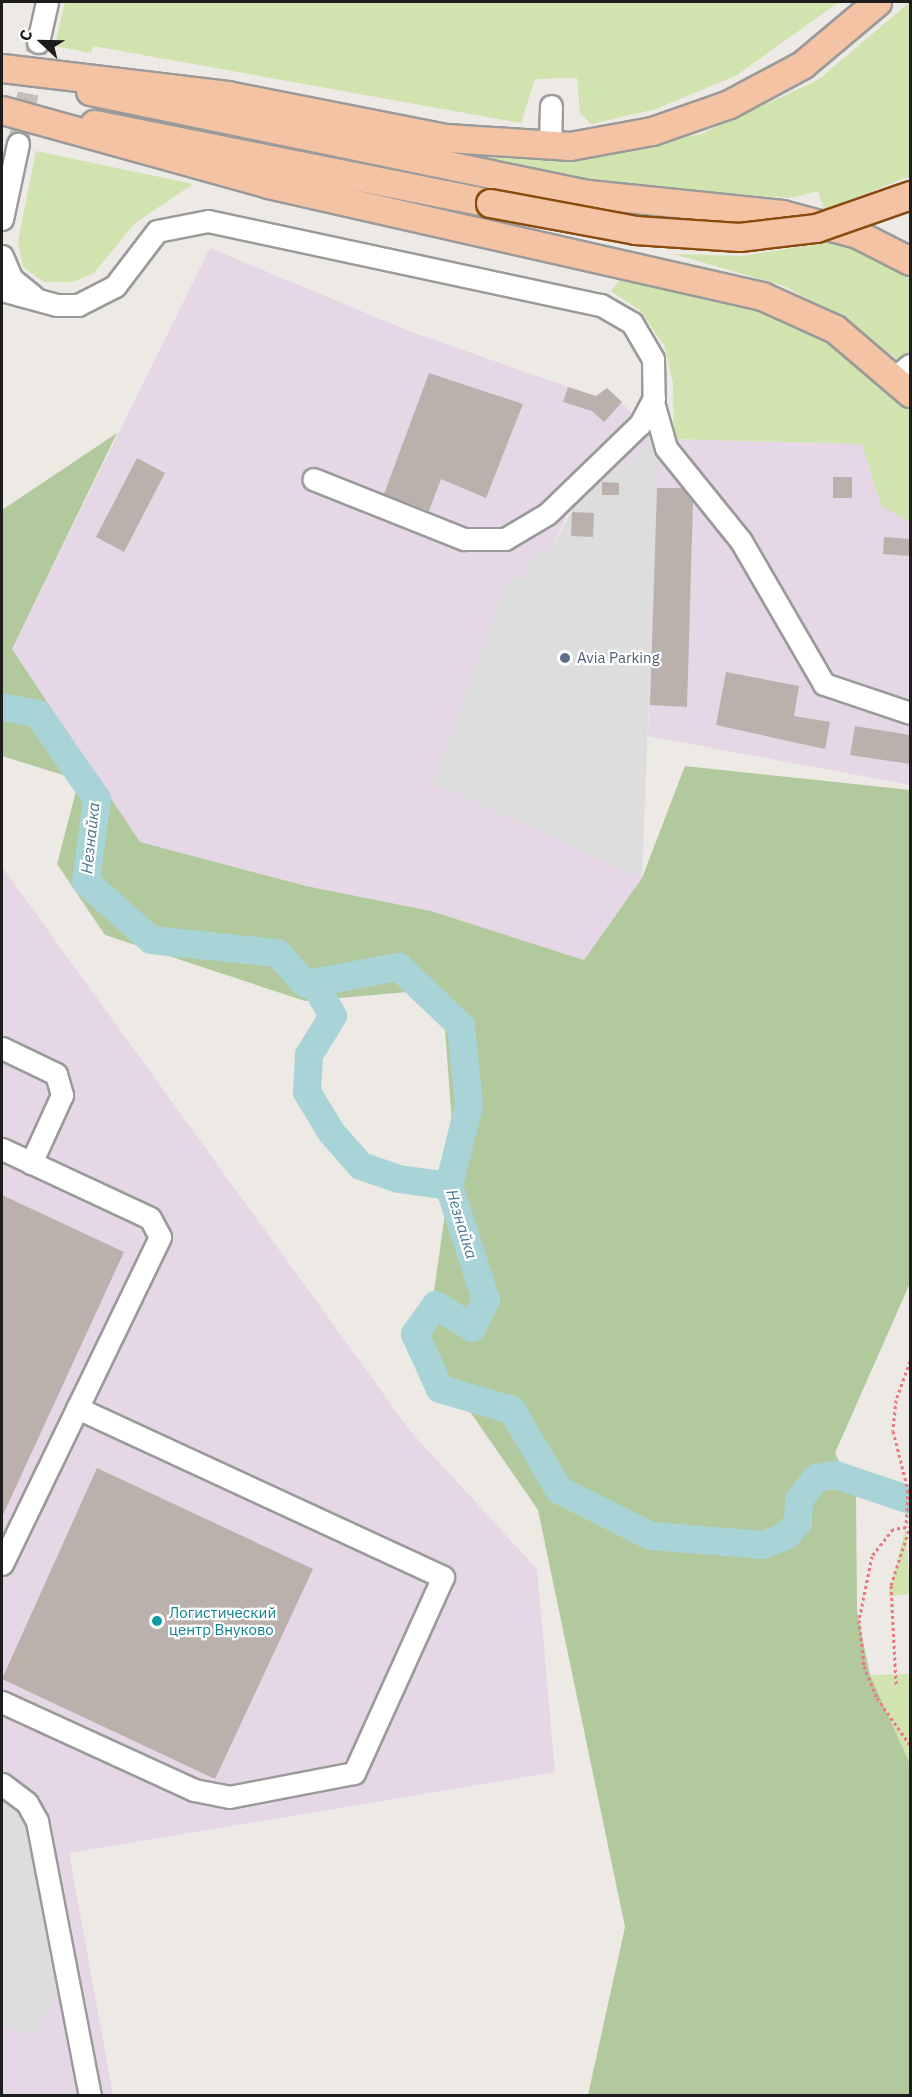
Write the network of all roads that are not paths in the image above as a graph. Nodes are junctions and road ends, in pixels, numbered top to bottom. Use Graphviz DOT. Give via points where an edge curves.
graph roads {
  1 [pos="47,2"];
  2 [pos="877,2"];
  3 [pos="38,42"];
  4 [pos="14,70"];
  5 [pos="552,106"];
  6 [pos="10,112"];
  7 [pos="18,144"];
  8 [pos="550,146"];
  9 [pos="910,195"];
  10 [pos="2,219"];
  11 [pos="2,256"];
  12 [pos="910,261"];
  13 [pos="2,290"];
  14 [pos="38,300"];
  15 [pos="905,378"];
  16 [pos="653,402"];
  17 [pos="313,479"];
  18 [pos="910,713"];
  19 [pos="2,1048"];
  20 [pos="2,1149"];
  21 [pos="31,1163"];
  22 [pos="77,1408"];
  23 [pos="2,1564"];
  24 [pos="2,1702"];
  25 [pos="2,1784"];
  26 [pos="90,2096"];
  1 -- 3 [label="street"];
  2 -- 8 [label="main road" via="802,65 729,104 633,136"];
  4 -- 8 [label="main road" via="156,85 447,138"];
  4 -- 12 [label="main road" via="127,101 563,189 782,214 863,237"];
  5 -- 8 [label="street"];
  6 -- 9 [label="main road, bridge" via="147,133 646,231 739,237 825,225"];
  6 -- 15 [label="main road" via="268,184 754,293 835,329"];
  7 -- 10 [label="street"];
  11 -- 14 [label="street" via="12,279"];
  13 -- 14 [label="street"];
  14 -- 16 [label="street" via="65,306 94,299 120,280 151,235 176,224 208,221 613,309 639,331 653,359"];
  16 -- 17 [label="street" via="640,424 547,514 505,539 464,539"];
  16 -- 18 [label="street" via="666,448 741,541 824,684"];
  19 -- 21 [label="street" via="56,1074 62,1095"];
  20 -- 21 [label="street"];
  21 -- 22 [label="street" via="150,1218 160,1237"];
  22 -- 23 [label="street"];
  22 -- 24 [label="street" via="443,1577 354,1773 229,1797 194,1790"];
  25 -- 26 [label="street" via="27,1803 37,1821"];
}
